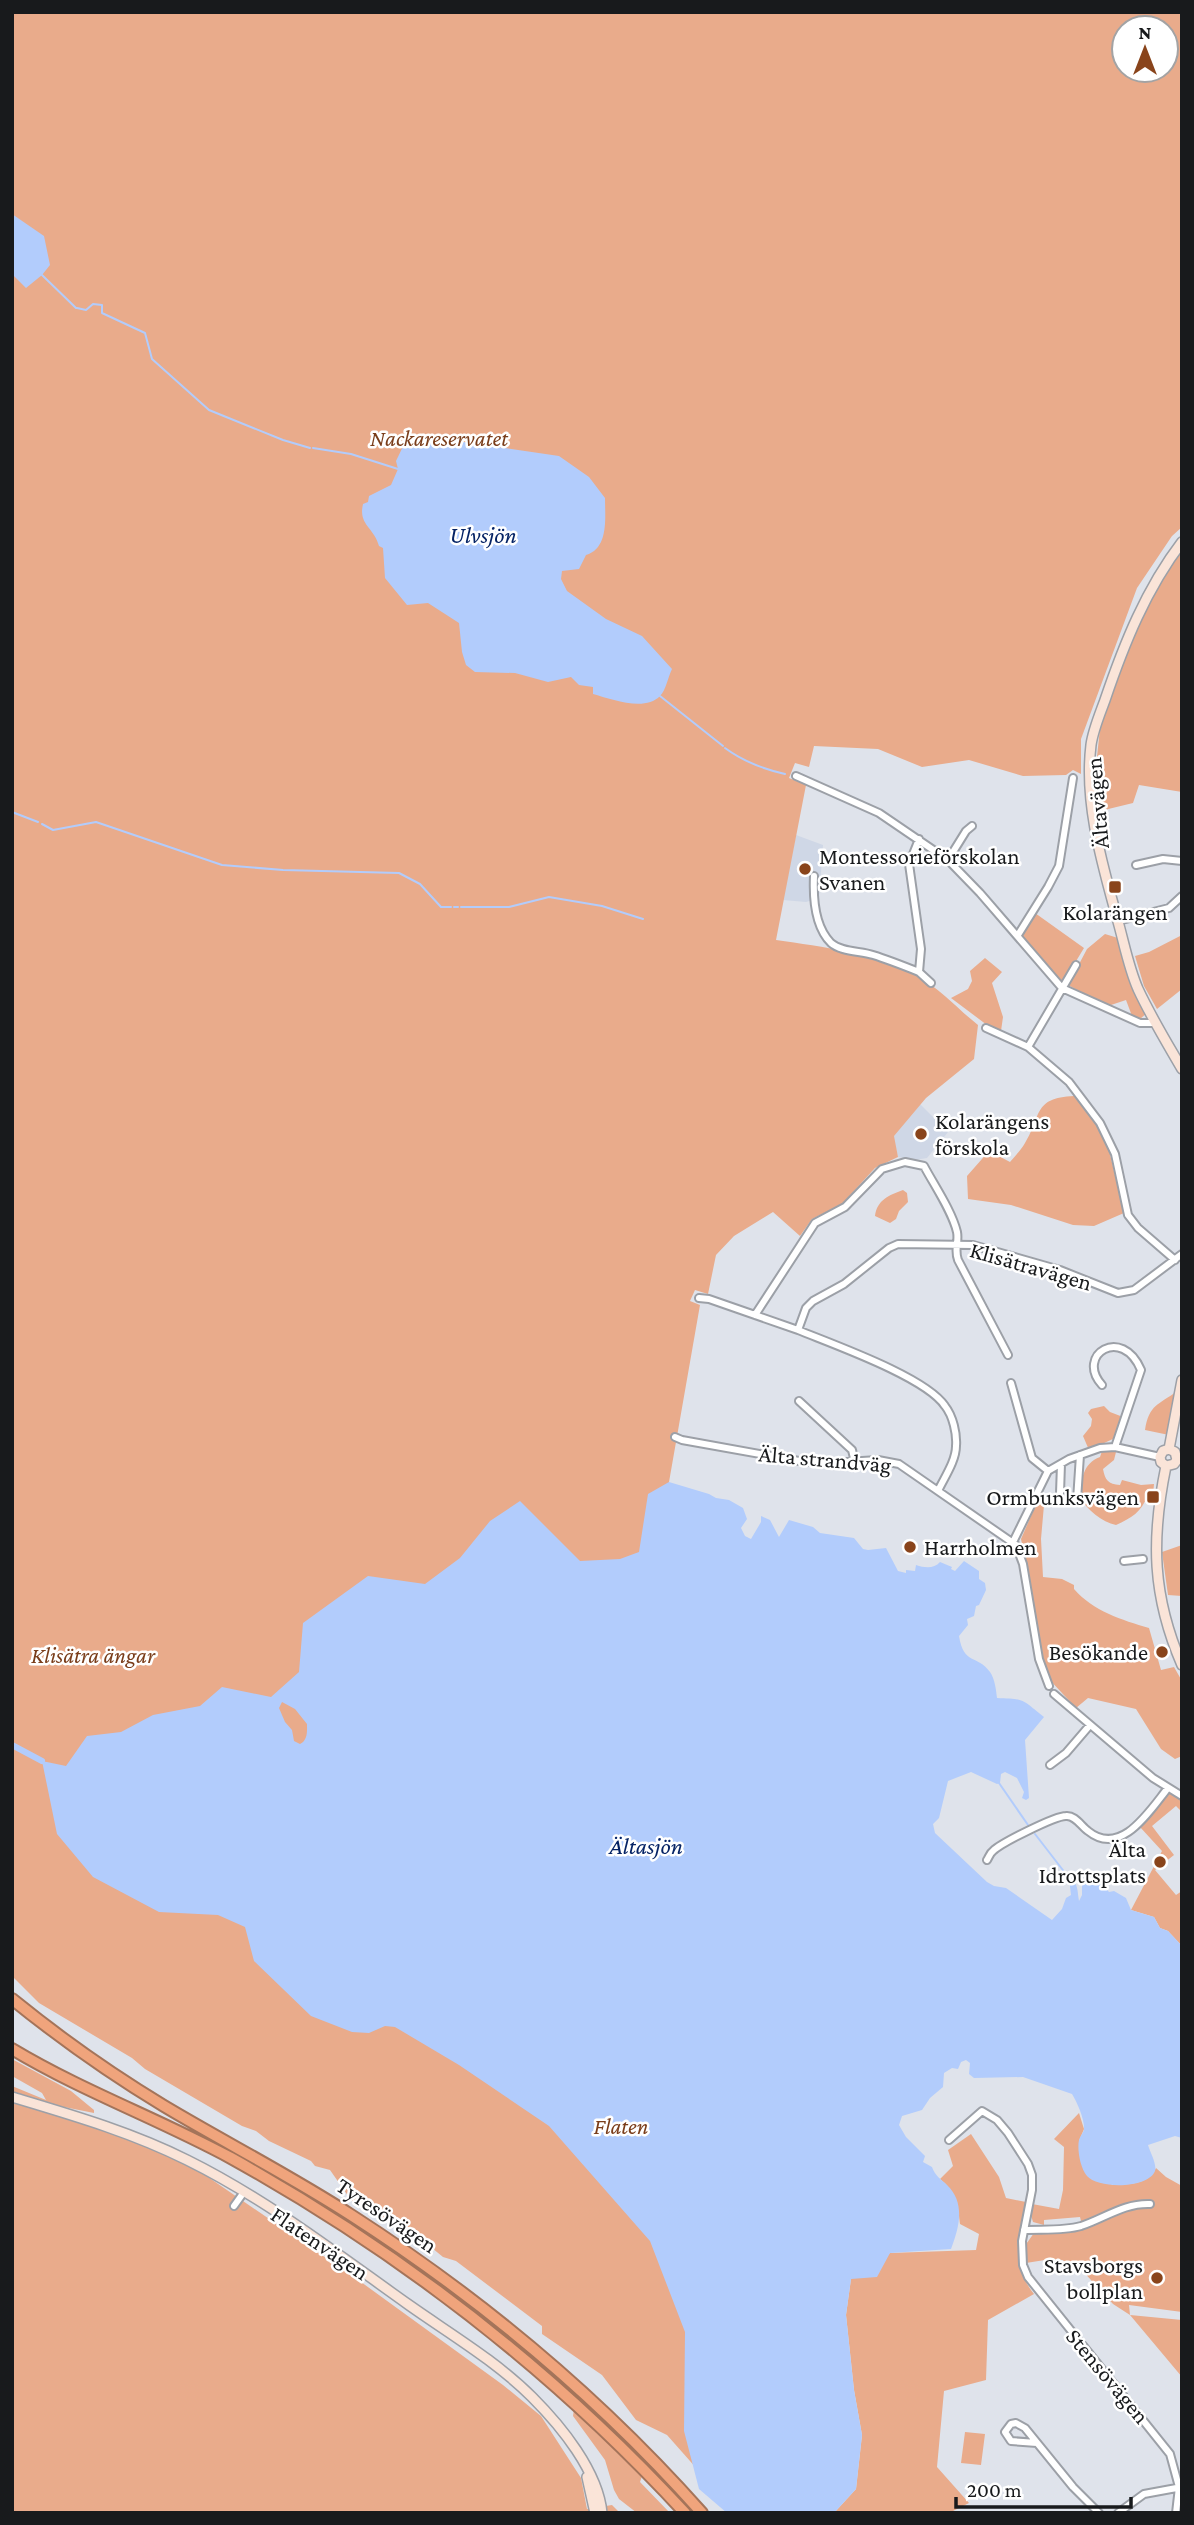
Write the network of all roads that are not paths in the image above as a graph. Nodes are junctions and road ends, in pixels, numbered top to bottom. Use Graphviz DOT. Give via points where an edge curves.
graph roads {
  1 [pos="1182,542"];
  2 [pos="796,776"];
  3 [pos="1073,778"];
  4 [pos="972,826"];
  5 [pos="919,839"];
  6 [pos="948,860"];
  7 [pos="1182,861"];
  8 [pos="1136,864"];
  9 [pos="814,876"];
  10 [pos="1182,896"];
  11 [pos="1118,921"];
  12 [pos="1018,935"];
  13 [pos="1076,965"];
  14 [pos="919,972"];
  15 [pos="931,983"];
  16 [pos="1062,988"];
  17 [pos="1156,1023"];
  18 [pos="986,1028"];
  19 [pos="1028,1047"];
  20 [pos="1182,1069"];
  21 [pos="957,1245"];
  22 [pos="1182,1254"];
  23 [pos="1175,1259"];
  24 [pos="699,1298"];
  25 [pos="755,1315"];
  26 [pos="798,1330"];
  27 [pos="1008,1355"];
  28 [pos="1182,1380"];
  29 [pos="1011,1383"];
  30 [pos="1102,1385"];
  31 [pos="799,1401"];
  32 [pos="675,1437"];
  33 [pos="1115,1447"];
  34 [pos="1169,1449"];
  35 [pos="1080,1455"];
  36 [pos="1160,1457"];
  37 [pos="1179,1460"];
  38 [pos="855,1462"];
  39 [pos="1061,1464"];
  40 [pos="1166,1466"];
  41 [pos="1048,1471"];
  42 [pos="939,1491"];
  43 [pos="1060,1493"];
  44 [pos="1077,1500"];
  45 [pos="1013,1542"];
  46 [pos="1143,1559"];
  47 [pos="1125,1561"];
  48 [pos="1182,1665"];
  49 [pos="1049,1686"];
  50 [pos="1054,1693"];
  51 [pos="1090,1725"];
  52 [pos="1050,1765"];
  53 [pos="1168,1788"];
  54 [pos="1182,1796"];
  55 [pos="988,1860"];
  56 [pos="12,1999"];
  57 [pos="12,2049"];
  58 [pos="12,2097"];
  59 [pos="949,2140"];
  60 [pos="244,2192"];
  61 [pos="1150,2204"];
  62 [pos="234,2206"];
  63 [pos="1024,2230"];
  64 [pos="1037,2444"];
  65 [pos="581,2459"];
  66 [pos="1180,2487"];
  67 [pos="595,2513"];
  68 [pos="602,2513"];
  69 [pos="685,2513"];
  70 [pos="702,2513"];
  71 [pos="1098,2513"];
  72 [pos="1118,2513"];
  73 [pos="1176,2513"];
  1 -- 11 [label="main road, Ältavägen" via="1136,619 1091,746 1094,822"];
  2 -- 5 [label="street" via="879,813"];
  3 -- 12 [label="street" via="1059,866"];
  4 -- 6 [label="street"];
  5 -- 6 [label="street"];
  5 -- 14 [label="street" via="909,864 921,949"];
  6 -- 12 [label="street"];
  7 -- 8 [label="street"];
  9 -- 14 [label="street" via="813,897 831,943"];
  10 -- 11 [label="street" via="1169,908"];
  11 -- 17 [label="main road, Ältavägen" via="1131,970"];
  12 -- 16 [label="street"];
  13 -- 16 [label="street"];
  14 -- 15 [label="street"];
  16 -- 17 [label="street" via="1139,1023"];
  16 -- 19 [label="street"];
  17 -- 20 [label="main road, Ältavägen"];
  18 -- 19 [label="street"];
  19 -- 23 [label="street" via="1061,1073 1100,1123 1115,1154 1128,1215"];
  21 -- 23 [label="street, Klisätravägen" via="972,1245 1060,1270 1118,1293 1134,1290"];
  21 -- 25 [label="street" via="952,1219 925,1166 905,1162 891,1166 875,1174 845,1207 815,1223"];
  21 -- 26 [label="street, Klisätravägen" via="898,1244 889,1248 844,1284 813,1301"];
  21 -- 27 [label="street" via="955,1253"];
  22 -- 23 [label="street, Klisätravägen"];
  24 -- 25 [label="street"];
  25 -- 26 [label="street"];
  26 -- 42 [label="street" via="862,1355 936,1395 947,1407 956,1451"];
  28 -- 34 [label="main road"];
  29 -- 41 [label="street" via="1032,1458"];
  30 -- 33 [label="street" via="1094,1366 1104,1349 1120,1346 1137,1360 1140,1377"];
  31 -- 38 [label="street" via="852,1450"];
  32 -- 38 [label="street, Älta strandväg" via="799,1461"];
  33 -- 35 [label="street"];
  33 -- 36 [label="street"];
  34 -- 36 [label="main road"];
  34 -- 37 [label="main road"];
  35 -- 39 [label="street"];
  35 -- 44 [label="street"];
  36 -- 40 [label="main road"];
  37 -- 40 [label="main road"];
  38 -- 42 [label="street, Älta strandväg" via="899,1464"];
  39 -- 41 [label="street"];
  39 -- 43 [label="street"];
  40 -- 48 [label="main road" via="1156,1520 1156,1566"];
  41 -- 45 [label="street"];
  42 -- 45 [label="street, Älta strandväg"];
  45 -- 49 [label="street" via="1021,1555 1039,1659"];
  46 -- 47 [label="street"];
  50 -- 51 [label="street"];
  51 -- 52 [label="street" via="1066,1754"];
  51 -- 53 [label="street"];
  53 -- 54 [label="street"];
  53 -- 55 [label="street" via="1134,1830 1125,1834 1111,1838 1094,1835 1065,1816 993,1850"];
  56 -- 70 [label="highway, Tyresövägen" via="134,2088 314,2192 461,2292 589,2399"];
  57 -- 69 [label="highway, Tyresövägen" via="227,2156 408,2268 567,2395"];
  58 -- 60 [label="main road, Flatenvägen" via="137,2138"];
  59 -- 63 [label="street, Stensövägen" via="982,2111 1008,2133 1032,2175"];
  60 -- 62 [label="street"];
  60 -- 65 [label="main road, Flatenvägen" via="507,2375 544,2410"];
  61 -- 63 [label="street" via="1122,2208 1078,2227"];
  63 -- 66 [label="street, Stensövägen" via="1021,2253 1028,2277 1170,2454"];
  64 -- 64 [label="street" via="1011,2441 1006,2432 1016,2423 1026,2428"];
  64 -- 71 [label="street"];
  65 -- 67 [label="main road, Flatenvägen"];
  65 -- 68 [label="main road, Flatenvägen" via="597,2489"];
  66 -- 72 [label="street" via="1144,2494"];
  66 -- 73 [label="street, Stensövägen"];
}
